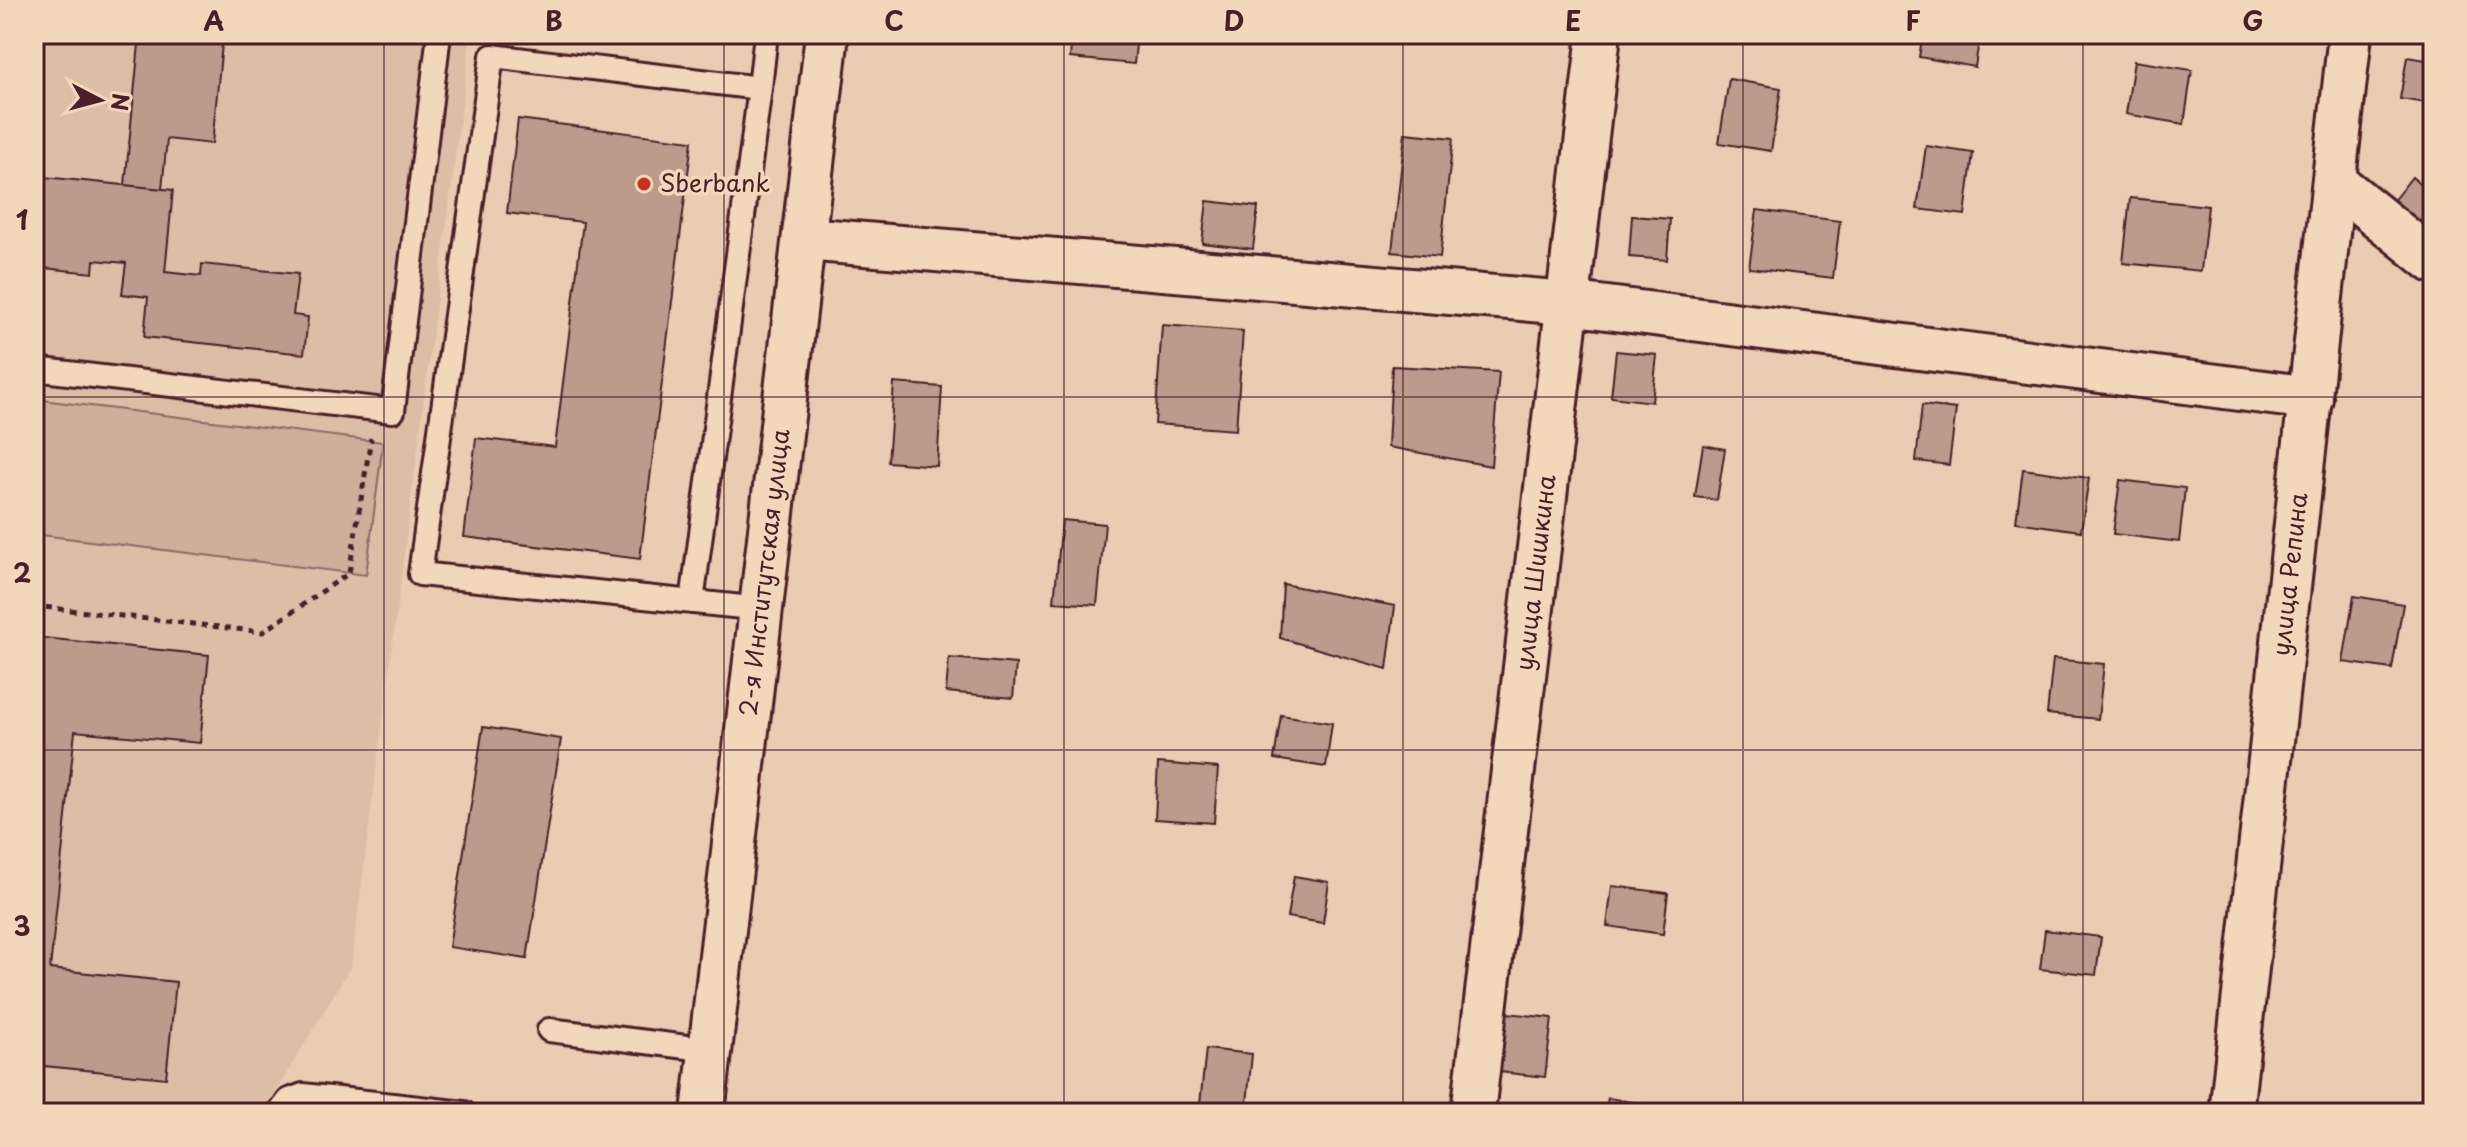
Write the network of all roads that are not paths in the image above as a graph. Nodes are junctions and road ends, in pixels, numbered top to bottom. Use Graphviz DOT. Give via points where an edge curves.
graph roads {
  1 [pos="439,34"];
  2 [pos="766,34"];
  3 [pos="827,34"];
  4 [pos="1599,34"];
  5 [pos="2350,34"];
  6 [pos="760,88"];
  7 [pos="2334,181"];
  8 [pos="805,239"];
  9 [pos="2433,261"];
  10 [pos="1568,303"];
  11 [pos="34,369"];
  12 [pos="2311,398"];
  13 [pos="692,602"];
  14 [pos="762,609"];
  15 [pos="549,1030"];
  16 [pos="711,1050"];
  17 [pos="279,1113"];
  18 [pos="464,1113"];
  19 [pos="703,1113"];
  20 [pos="1473,1113"];
  21 [pos="2231,1113"];
  1 -- 11 [label="lane" via="393,411"];
  2 -- 6 [label="lane"];
  3 -- 8 [label="street, 2-я Институтская улица"];
  4 -- 10 [label="street, улица Шишкина"];
  5 -- 7 [label="street, улица Репина"];
  6 -- 13 [label="lane"];
  6 -- 13 [label="lane" via="492,56 420,574"];
  7 -- 9 [label="street"];
  7 -- 12 [label="street, улица Репина"];
  8 -- 10 [label="street"];
  8 -- 14 [label="street, 2-я Институтская улица"];
  10 -- 12 [label="street"];
  10 -- 20 [label="street, улица Шишкина"];
  12 -- 21 [label="street, улица Репина"];
  13 -- 14 [label="lane"];
  14 -- 16 [label="street, 2-я Институтская улица"];
  15 -- 16 [label="lane"];
  16 -- 19 [label="street, 2-я Институтская улица"];
  17 -- 18 [label="lane" via="289,1100 303,1095"];
}
